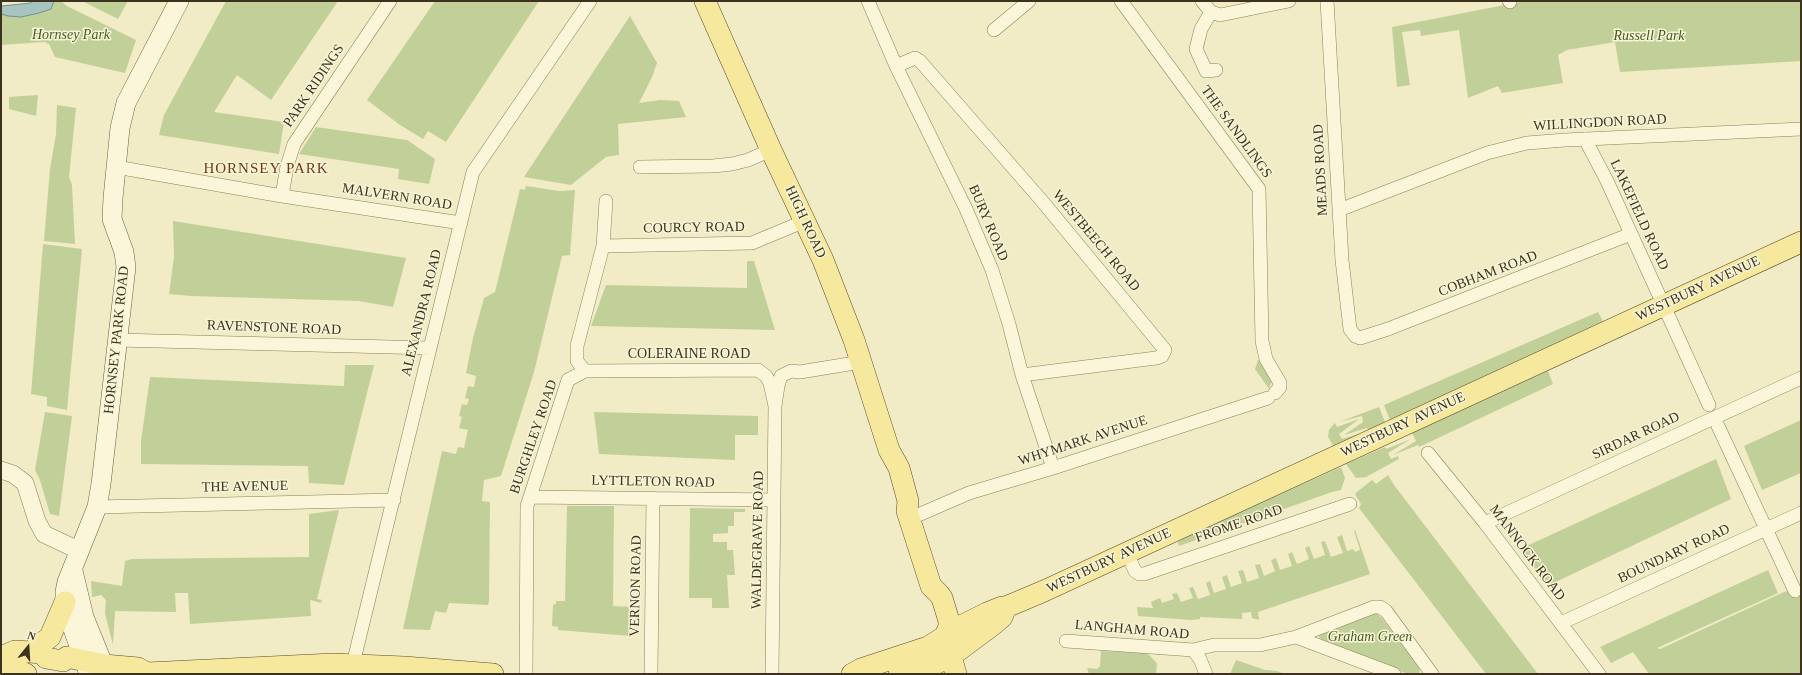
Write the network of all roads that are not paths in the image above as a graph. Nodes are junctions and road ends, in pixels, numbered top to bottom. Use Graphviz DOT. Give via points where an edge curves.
graph roads {
  1 [pos="179,1"];
  2 [pos="390,1"];
  3 [pos="590,1"];
  4 [pos="705,1"];
  5 [pos="868,1"];
  6 [pos="1029,1"];
  7 [pos="1121,1"];
  8 [pos="1202,1"];
  9 [pos="1289,1"];
  10 [pos="1327,1"];
  11 [pos="1211,12"];
  12 [pos="994,30"];
  13 [pos="896,66"];
  14 [pos="1216,70"];
  15 [pos="1801,129"];
  16 [pos="1584,139"];
  17 [pos="771,150"];
  18 [pos="116,167"];
  19 [pos="640,168"];
  20 [pos="282,196"];
  21 [pos="606,201"];
  22 [pos="1340,210"];
  23 [pos="805,221"];
  24 [pos="461,223"];
  25 [pos="1630,234"];
  26 [pos="1801,242"];
  27 [pos="603,246"];
  28 [pos="1662,305"];
  29 [pos="1355,336"];
  30 [pos="118,340"];
  31 [pos="430,348"];
  32 [pos="861,362"];
  33 [pos="585,371"];
  34 [pos="1022,375"];
  35 [pos="1801,378"];
  36 [pos="1272,395"];
  37 [pos="1708,405"];
  38 [pos="775,406"];
  39 [pos="1718,426"];
  40 [pos="1428,453"];
  41 [pos="1053,468"];
  42 [pos="1,470"];
  43 [pos="531,497"];
  44 [pos="653,498"];
  45 [pos="394,500"];
  46 [pos="774,500"];
  47 [pos="1350,504"];
  48 [pos="97,507"];
  49 [pos="1801,513"];
  50 [pos="908,515"];
  51 [pos="1485,523"];
  52 [pos="1766,529"];
  53 [pos="80,550"];
  54 [pos="1126,553"];
  55 [pos="73,571"];
  56 [pos="1795,591"];
  57 [pos="65,602"];
  58 [pos="1006,607"];
  59 [pos="1561,623"];
  60 [pos="945,636"];
  61 [pos="1296,637"];
  62 [pos="1066,640"];
  63 [pos="1193,650"];
  64 [pos="11,656"];
  65 [pos="353,664"];
  66 [pos="953,665"];
  67 [pos="94,670"];
  68 [pos="403,670"];
  69 [pos="26,674"];
  70 [pos="146,674"];
  71 [pos="485,674"];
  72 [pos="526,674"];
  73 [pos="651,674"];
  74 [pos="772,674"];
  75 [pos="852,674"];
  76 [pos="898,674"];
  77 [pos="1206,674"];
  78 [pos="1394,674"];
  79 [pos="1432,674"];
  80 [pos="1599,674"];
  1 -- 18 [label="main road, HORNSEY PARK ROAD" via="126,103 120,128"];
  2 -- 20 [label="street, PARK RIDINGS" via="294,144"];
  3 -- 24 [label="street, ALEXANDRA ROAD" via="473,172"];
  4 -- 17 [label="main road, HIGH ROAD"];
  5 -- 13 [label="street, BURY ROAD"];
  6 -- 12 [label="street"];
  7 -- 36 [label="street, THE SANDLINGS" via="1259,190 1262,341 1266,359 1280,383 1280,388"];
  8 -- 11 [label="street"];
  9 -- 11 [label="street" via="1220,15"];
  10 -- 22 [label="street, MEADS ROAD"];
  11 -- 14 [label="street" via="1201,29 1196,50 1206,71"];
  13 -- 34 [label="street, BURY ROAD" via="966,209 992,270"];
  13 -- 34 [label="street, WESTBEECH ROAD" via="915,58 920,60 1042,201 1165,350 1162,356 1158,357"];
  15 -- 16 [label="street, WILLINGDON ROAD"];
  16 -- 22 [label="street, WILLINGDON ROAD" via="1527,143 1487,153"];
  16 -- 25 [label="street, LAKEFIELD ROAD" via="1607,181"];
  17 -- 19 [label="street" via="732,164"];
  17 -- 23 [label="main road, HIGH ROAD"];
  18 -- 20 [label="street, MALVERN ROAD"];
  18 -- 30 [label="main road, HORNSEY PARK ROAD" via="112,219 124,252 126,267"];
  20 -- 24 [label="street, MALVERN ROAD"];
  21 -- 27 [label="street"];
  22 -- 29 [label="street, MEADS ROAD" via="1346,302 1350,329"];
  23 -- 27 [label="street, COURCY ROAD" via="752,243"];
  23 -- 32 [label="main road, HIGH ROAD" via="823,260"];
  24 -- 31 [label="street, ALEXANDRA ROAD"];
  25 -- 28 [label="street, LAKEFIELD ROAD"];
  25 -- 29 [label="street, COBHAM ROAD" via="1388,330 1360,338"];
  26 -- 28 [label="main road, WESTBURY AVENUE"];
  27 -- 33 [label="street" via="577,346 577,361"];
  28 -- 37 [label="street, LAKEFIELD ROAD"];
  28 -- 54 [label="main road, WESTBURY AVENUE"];
  30 -- 31 [label="street, RAVENSTONE ROAD"];
  30 -- 48 [label="main road, HORNSEY PARK ROAD"];
  31 -- 45 [label="street, ALEXANDRA ROAD"];
  32 -- 38 [label="street" via="800,372 791,371 781,376"];
  32 -- 50 [label="main road, HIGH ROAD" via="889,450 899,468 908,501"];
  33 -- 38 [label="street, COLERAINE ROAD" via="758,370 766,376 770,384"];
  33 -- 43 [label="street, BURGHLEY ROAD" via="568,380"];
  34 -- 41 [label="street, BURY ROAD"];
  35 -- 51 [label="street, SIRDAR ROAD"];
  36 -- 41 [label="street, WHYMARK AVENUE"];
  38 -- 46 [label="street, WALDEGRAVE ROAD"];
  39 -- 52 [label="street"];
  40 -- 51 [label="street, MANNOCK ROAD"];
  41 -- 50 [label="street, WHYMARK AVENUE"];
  42 -- 53 [label="street" via="13,474 25,483 37,522 44,534"];
  43 -- 44 [label="street, LYTTLETON ROAD"];
  43 -- 72 [label="street, BURGHLEY ROAD" via="527,506"];
  44 -- 46 [label="street, LYTTLETON ROAD"];
  44 -- 73 [label="street, VERNON ROAD"];
  45 -- 48 [label="street, THE AVENUE"];
  45 -- 65 [label="street, ALEXANDRA ROAD"];
  46 -- 74 [label="street, WALDEGRAVE ROAD"];
  47 -- 54 [label="street, FROME ROAD" via="1144,574 1135,571"];
  48 -- 53 [label="main road, HORNSEY PARK ROAD"];
  49 -- 52 [label="street, BOUNDARY ROAD"];
  50 -- 60 [label="main road, HIGH ROAD" via="931,586 927,596 935,624"];
  51 -- 59 [label="street, MANNOCK ROAD"];
  52 -- 56 [label="street"];
  52 -- 59 [label="street, BOUNDARY ROAD"];
  53 -- 55 [label="main road, HORNSEY PARK ROAD"];
  54 -- 58 [label="main road, WESTBURY AVENUE"];
  55 -- 57 [label="main road, HORNSEY PARK ROAD" via="67,582"];
  55 -- 67 [label="main road"];
  57 -- 64 [label="main road" via="50,637"];
  57 -- 67 [label="main road, HORNSEY PARK ROAD"];
  58 -- 60 [label="main road, WESTBURY AVENUE" via="987,613"];
  58 -- 66 [label="main road" via="1002,617"];
  59 -- 80 [label="street, MANNOCK ROAD"];
  60 -- 66 [label="main road, HIGH ROAD"];
  60 -- 75 [label="main road, WESTBURY AVENUE" via="923,649"];
  61 -- 63 [label="street" via="1260,645 1214,645"];
  61 -- 78 [label="street"];
  61 -- 79 [label="street" via="1380,606"];
  62 -- 63 [label="street, LANGHAM ROAD"];
  63 -- 77 [label="street, LANGHAM ROAD"];
  64 -- 67 [label="main road" via="29,664"];
  64 -- 69 [label="main road"];
  65 -- 68 [label="main road"];
  65 -- 70 [label="main road"];
  66 -- 76 [label="main road" via="931,666"];
  67 -- 70 [label="main road" via="138,668"];
  68 -- 71 [label="main road"];
}
